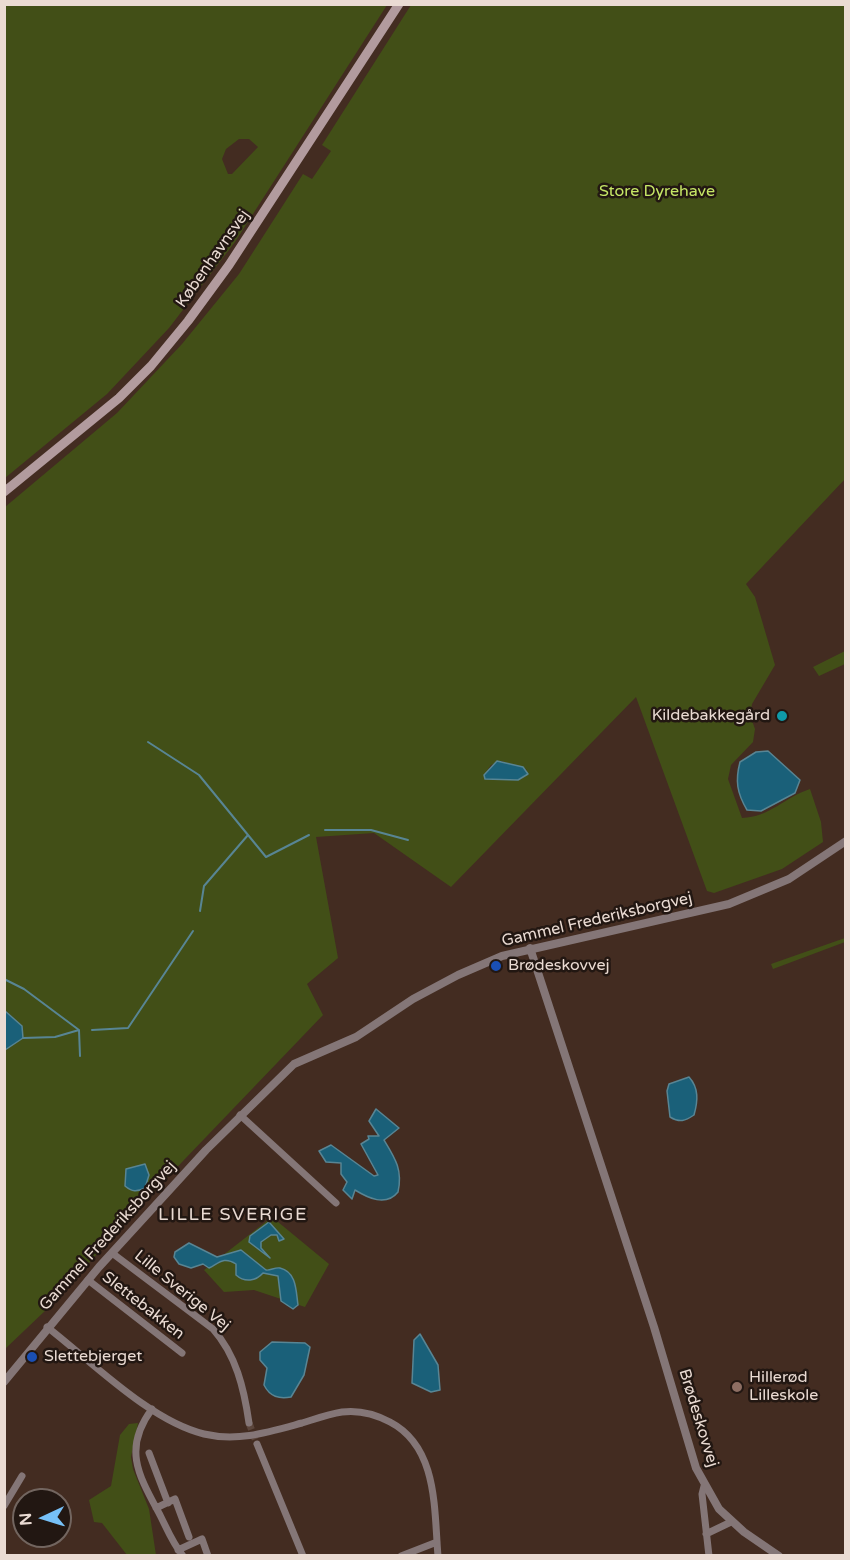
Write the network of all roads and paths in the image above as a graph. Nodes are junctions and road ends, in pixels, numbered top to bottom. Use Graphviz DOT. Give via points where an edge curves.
graph roads {
  1 [pos="399,4"];
  2 [pos="4,492"];
  3 [pos="846,841"];
  4 [pos="530,948"];
  5 [pos="240,1115"];
  6 [pos="336,1203"];
  7 [pos="112,1253"];
  8 [pos="88,1280"];
  9 [pos="47,1327"];
  10 [pos="182,1353"];
  11 [pos="4,1382"];
  12 [pos="152,1409"];
  13 [pos="249,1423"];
  14 [pos="257,1444"];
  15 [pos="149,1453"];
  16 [pos="22,1476"];
  17 [pos="704,1486"];
  18 [pos="168,1503"];
  19 [pos="4,1506"];
  20 [pos="156,1508"];
  21 [pos="731,1522"];
  22 [pos="706,1534"];
  23 [pos="189,1537"];
  24 [pos="437,1542"];
  25 [pos="181,1552"];
  26 [pos="208,1556"];
  27 [pos="303,1556"];
  28 [pos="401,1556"];
  29 [pos="438,1556"];
  30 [pos="709,1556"];
  31 [pos="779,1556"];
  1 -- 2 [label="main road, Københavnsvej" via="229,265 188,321 119,398"];
  3 -- 4 [label="street, Gammel Frederiksborgvej" via="789,879 729,904"];
  4 -- 5 [label="street, Gammel Frederiksborgvej" via="458,975 356,1036 294,1064"];
  4 -- 17 [label="street, Brødeskovvej"];
  5 -- 6 [label="street"];
  5 -- 7 [label="street, Gammel Frederiksborgvej"];
  7 -- 8 [label="street, Gammel Frederiksborgvej"];
  7 -- 13 [label="street, Lille Sverige Vej" via="213,1329 225,1343 246,1397"];
  8 -- 9 [label="street, Gammel Frederiksborgvej"];
  8 -- 10 [label="street, Slettebakken"];
  9 -- 11 [label="street, Gammel Frederiksborgvej"];
  9 -- 12 [label="street"];
  12 -- 20 [label="street" via="138,1431 134,1453"];
  12 -- 24 [label="street" via="190,1429 233,1437 262,1434 341,1412 381,1417 415,1441 425,1458"];
  14 -- 27 [label="street"];
  15 -- 18 [label="street"];
  16 -- 19 [label="street"];
  17 -- 21 [label="street, Brødeskovvej"];
  17 -- 22 [label="street, Brødeskovvej"];
  18 -- 20 [label="street"];
  18 -- 23 [label="street" via="175,1499"];
  20 -- 25 [label="street"];
  21 -- 22 [label="street"];
  21 -- 31 [label="street, Brødeskovvej"];
  22 -- 30 [label="street, Brødeskovvej"];
  24 -- 28 [label="street"];
  24 -- 29 [label="street"];
  25 -- 26 [label="street" via="202,1539"];
}
